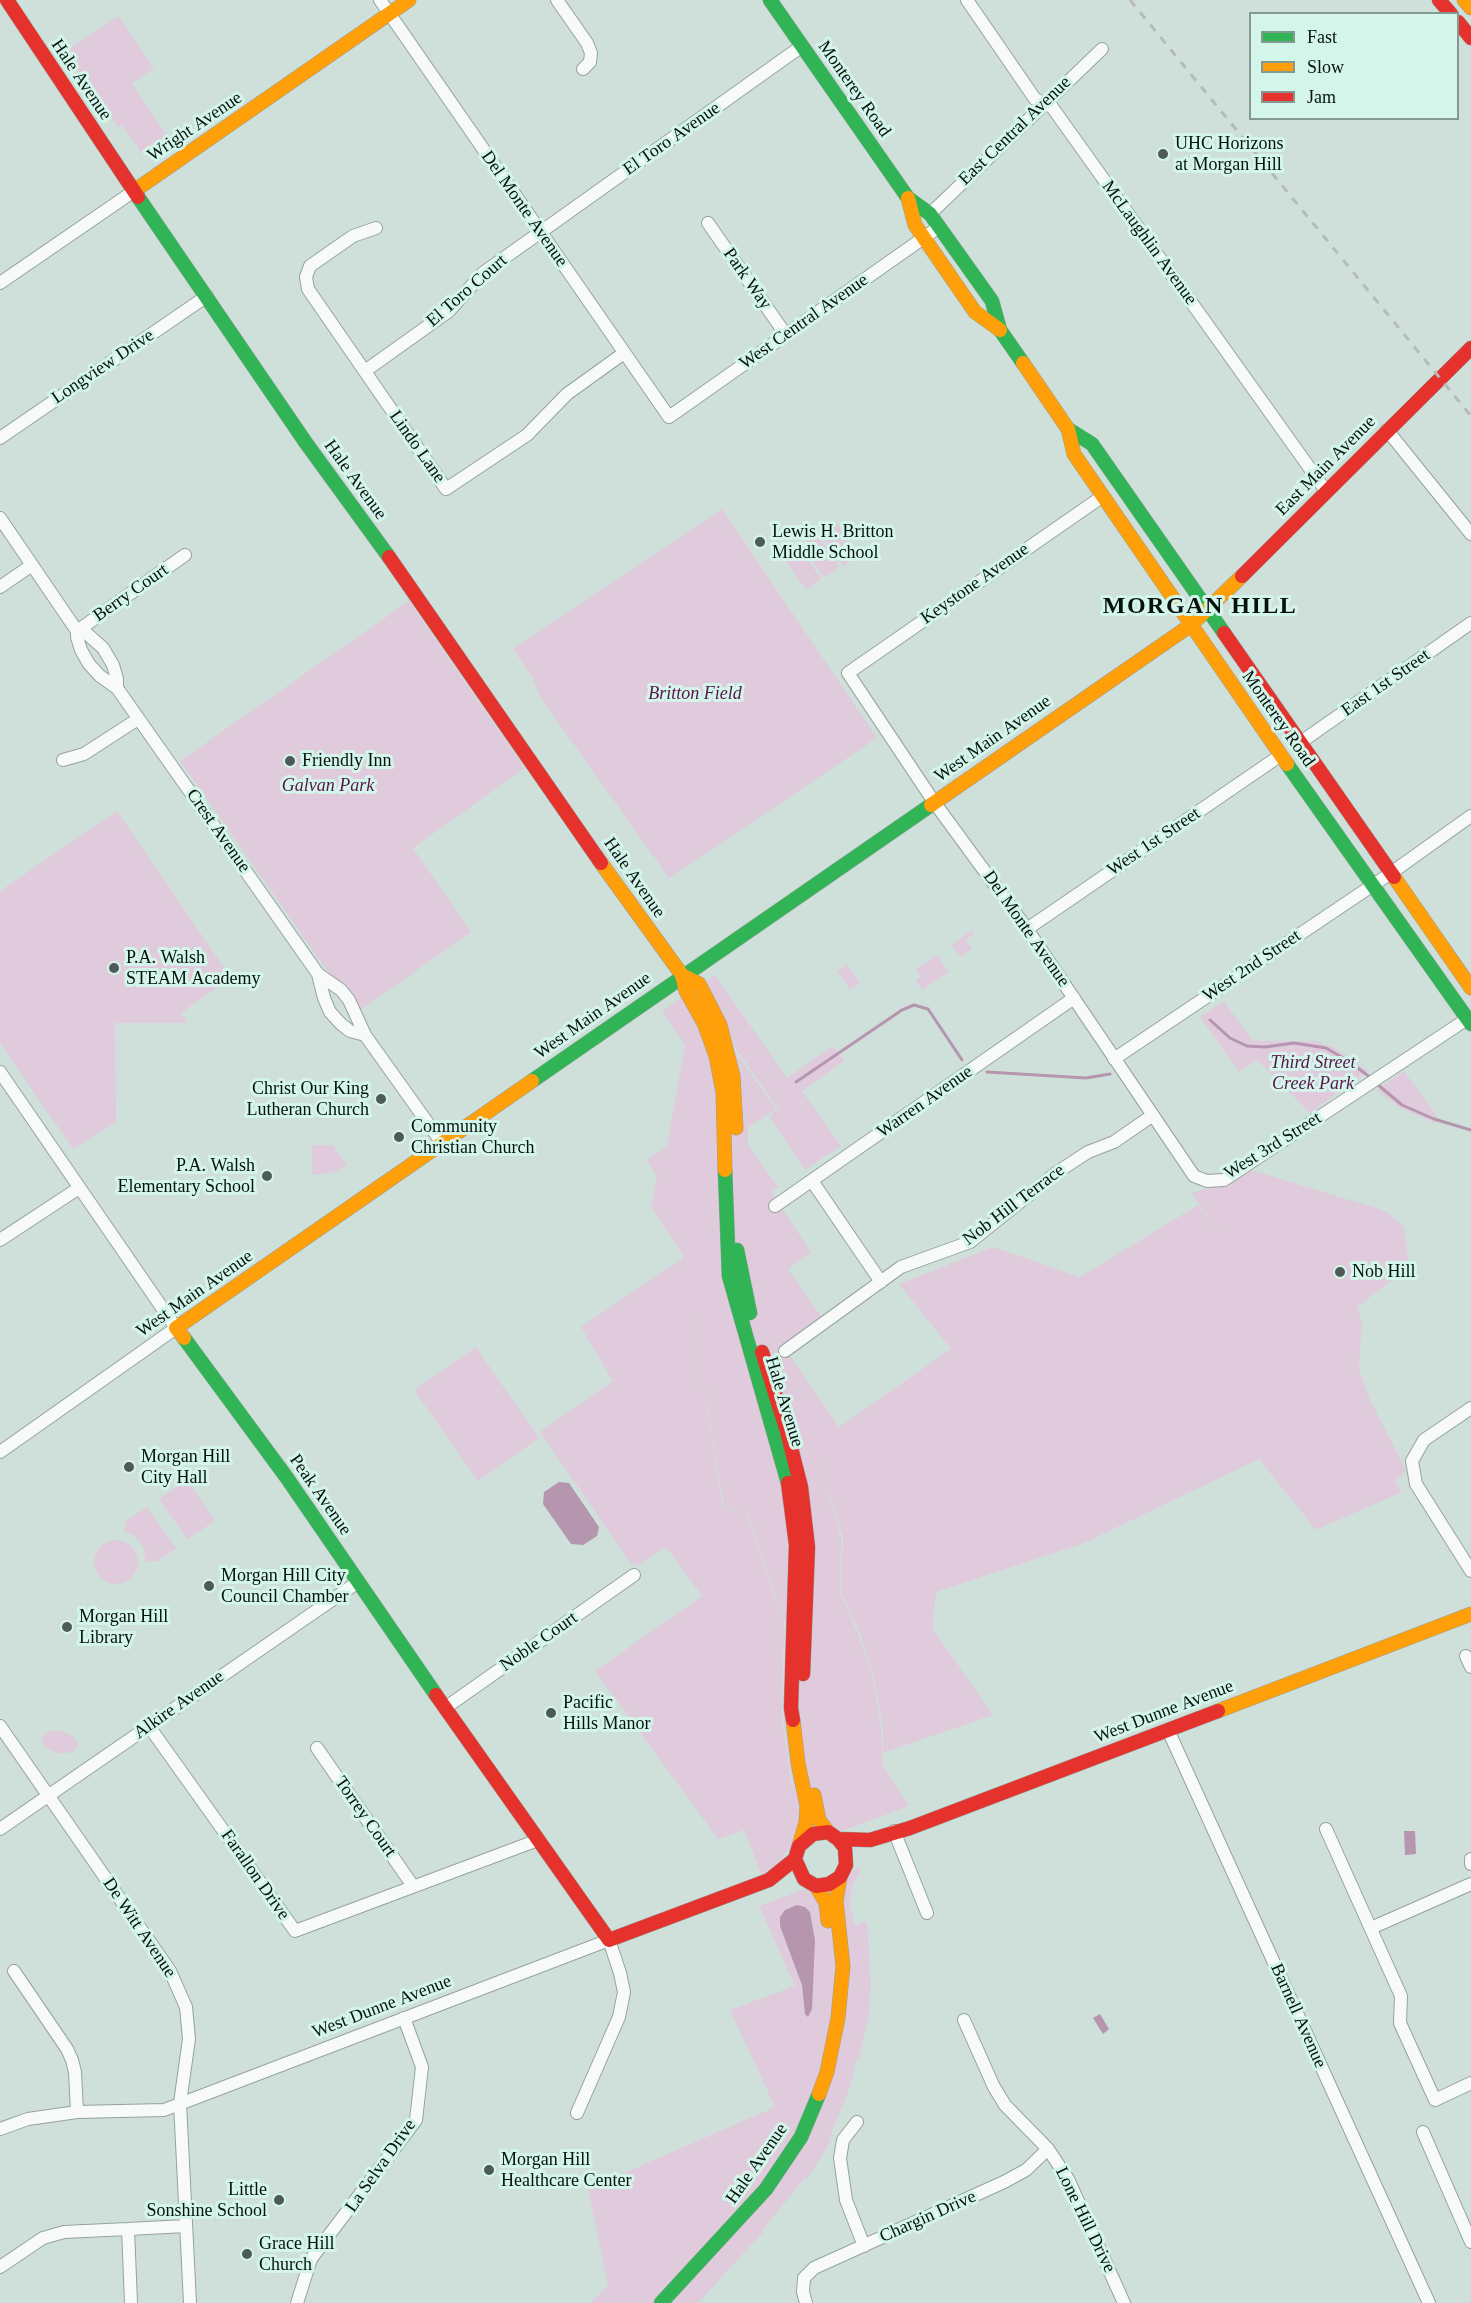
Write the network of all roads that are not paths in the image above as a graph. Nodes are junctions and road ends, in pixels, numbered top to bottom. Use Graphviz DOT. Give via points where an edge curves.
graph roads {
  1 [pos="7,0"];
  2 [pos="380,0"];
  3 [pos="409,0"];
  4 [pos="557,0"];
  5 [pos="770,0"];
  6 [pos="967,0"];
  7 [pos="1439,0"];
  8 [pos="1464,0"];
  9 [pos="1471,8"];
  10 [pos="1449,12"];
  11 [pos="390,14"];
  12 [pos="1459,23"];
  13 [pos="1471,38"];
  14 [pos="802,46"];
  15 [pos="1102,49"];
  16 [pos="583,69"];
  17 [pos="1044,103"];
  18 [pos="134,191"];
  19 [pos="908,198"];
  20 [pos="930,214"];
  21 [pos="708,223"];
  22 [pos="939,227"];
  23 [pos="376,228"];
  24 [pos="541,232"];
  25 [pos="924,238"];
  26 [pos="0,282"];
  27 [pos="207,296"];
  28 [pos="1000,330"];
  29 [pos="786,335"];
  30 [pos="624,354"];
  31 [pos="1469,355"];
  32 [pos="365,371"];
  33 [pos="669,417"];
  34 [pos="1068,429"];
  35 [pos="1387,430"];
  36 [pos="0,438"];
  37 [pos="1326,491"];
  38 [pos="1103,496"];
  39 [pos="0,518"];
  40 [pos="1471,534"];
  41 [pos="185,555"];
  42 [pos="32,565"];
  43 [pos="0,587"];
  44 [pos="1208,610"];
  45 [pos="1471,623"];
  46 [pos="1191,625"];
  47 [pos="77,631"];
  48 [pos="848,673"];
  49 [pos="117,688"];
  50 [pos="138,718"];
  51 [pos="1301,742"];
  52 [pos="1281,755"];
  53 [pos="63,760"];
  54 [pos="934,802"];
  55 [pos="1471,816"];
  56 [pos="1391,873"];
  57 [pos="1373,885"];
  58 [pos="1027,929"];
  59 [pos="318,974"];
  60 [pos="682,975"];
  61 [pos="1471,988"];
  62 [pos="1074,998"];
  63 [pos="1469,1021"];
  64 [pos="365,1035"];
  65 [pos="1114,1059"];
  66 [pos="0,1072"];
  67 [pos="1153,1115"];
  68 [pos="442,1143"];
  69 [pos="812,1181"];
  70 [pos="1207,1181"];
  71 [pos="79,1188"];
  72 [pos="775,1206"];
  73 [pos="0,1240"];
  74 [pos="881,1282"];
  75 [pos="176,1328"];
  76 [pos="785,1351"];
  77 [pos="1471,1408"];
  78 [pos="0,1452"];
  79 [pos="1471,1571"];
  80 [pos="634,1575"];
  81 [pos="358,1582"];
  82 [pos="1471,1614"];
  83 [pos="445,1708"];
  84 [pos="148,1725"];
  85 [pos="0,1726"];
  86 [pos="1168,1730"];
  87 [pos="317,1748"];
  88 [pos="48,1795"];
  89 [pos="0,1829"];
  90 [pos="1326,1829"];
  91 [pos="894,1832"];
  92 [pos="833,1835"];
  93 [pos="538,1840"];
  94 [pos="870,1840"];
  95 [pos="797,1853"];
  96 [pos="1471,1859"];
  97 [pos="1471,1864"];
  98 [pos="843,1871"];
  99 [pos="769,1880"];
  100 [pos="810,1882"];
  101 [pos="1471,1884"];
  102 [pos="413,1886"];
  103 [pos="927,1913"];
  104 [pos="1371,1928"];
  105 [pos="609,1940"];
  106 [pos="14,1971"];
  107 [pos="404,2018"];
  108 [pos="964,2020"];
  109 [pos="1471,2084"];
  110 [pos="180,2103"];
  111 [pos="77,2112"];
  112 [pos="577,2113"];
  113 [pos="857,2122"];
  114 [pos="0,2129"];
  115 [pos="1423,2132"];
  116 [pos="1048,2149"];
  117 [pos="186,2226"];
  118 [pos="128,2229"];
  119 [pos="1471,2242"];
  120 [pos="864,2246"];
  121 [pos="0,2266"];
  122 [pos="131,2303"];
  123 [pos="190,2303"];
  124 [pos="297,2303"];
  125 [pos="646,2303"];
  126 [pos="661,2303"];
  127 [pos="806,2303"];
  128 [pos="1124,2303"];
  129 [pos="1429,2303"];
  1 -- 18 [label="main road, Hale Avenue"];
  2 -- 11 [label="street, Del Monte Avenue"];
  3 -- 11 [label="main road, Wright Avenue"];
  4 -- 16 [label="street" via="591,53 590,62"];
  5 -- 14 [label="main road, Monterey Road"];
  6 -- 17 [label="street, McLaughlin Avenue" via="1035,99"];
  7 -- 10 [label="main road"];
  8 -- 9 [label="main road"];
  11 -- 18 [label="main road, Wright Avenue"];
  11 -- 24 [label="street, Del Monte Avenue"];
  12 -- 13 [label="main road"];
  14 -- 19 [label="main road, Monterey Road"];
  14 -- 24 [label="street, El Toro Avenue"];
  15 -- 17 [label="street, East Central Avenue"];
  17 -- 20 [label="street, East Central Avenue"];
  17 -- 37 [label="street, McLaughlin Avenue" via="1052,106"];
  18 -- 26 [label="street, Wright Avenue"];
  18 -- 27 [label="main road, Hale Avenue"];
  19 -- 20 [label="main road, Monterey Road"];
  19 -- 25 [label="main road, Monterey Road" via="915,225"];
  20 -- 22 [label="main road, Monterey Road"];
  21 -- 29 [label="street, Park Way"];
  22 -- 25 [label="street, West Central Avenue"];
  22 -- 28 [label="main road, Monterey Road" via="992,301"];
  23 -- 32 [label="street, Lindo Lane" via="353,236 310,266 306,277 308,289"];
  24 -- 30 [label="street, Del Monte Avenue"];
  24 -- 32 [label="street, El Toro Court" via="483,273 449,311"];
  25 -- 28 [label="main road, Monterey Road" via="975,312"];
  25 -- 29 [label="street, West Central Avenue"];
  27 -- 36 [label="street, Longview Drive"];
  27 -- 60 [label="main road, Hale Avenue" via="306,443"];
  28 -- 34 [label="main road, Monterey Road"];
  29 -- 33 [label="street, West Central Avenue"];
  30 -- 32 [label="street, Lindo Lane" via="567,394 527,435 446,489"];
  30 -- 33 [label="street, Del Monte Avenue"];
  31 -- 35 [label="main road, East Main Avenue"];
  34 -- 38 [label="main road, Monterey Road" via="1074,454"];
  34 -- 44 [label="main road, Monterey Road" via="1092,444"];
  35 -- 37 [label="main road, East Main Avenue"];
  35 -- 40 [label="street"];
  37 -- 44 [label="main road, East Main Avenue"];
  38 -- 46 [label="main road, Monterey Road"];
  38 -- 48 [label="street, Keystone Avenue"];
  39 -- 42 [label="street, Crest Avenue"];
  41 -- 47 [label="street, Berry Court"];
  42 -- 43 [label="street"];
  42 -- 47 [label="street, Crest Avenue"];
  44 -- 46 [label="main road, West Main Avenue"];
  44 -- 51 [label="main road, Monterey Road"];
  45 -- 51 [label="street, East 1st Street"];
  46 -- 52 [label="main road, Monterey Road"];
  46 -- 54 [label="main road, West Main Avenue"];
  47 -- 49 [label="street, Crest Avenue" via="89,664"];
  47 -- 49 [label="street, Crest Avenue" via="85,632 103,648 113,665"];
  48 -- 54 [label="street, Del Monte Avenue"];
  49 -- 50 [label="street, Crest Avenue"];
  50 -- 53 [label="street" via="84,754"];
  50 -- 59 [label="street, Crest Avenue"];
  51 -- 56 [label="main road, Monterey Road"];
  52 -- 57 [label="main road, Monterey Road"];
  52 -- 58 [label="street, West 1st Street"];
  54 -- 58 [label="street, Del Monte Avenue"];
  54 -- 60 [label="main road, West Main Avenue"];
  55 -- 56 [label="street, West 2nd Street"];
  56 -- 57 [label="street, West 2nd Street"];
  56 -- 61 [label="main road, Monterey Road"];
  57 -- 63 [label="main road, Monterey Road"];
  57 -- 65 [label="street, West 2nd Street"];
  58 -- 62 [label="street, Del Monte Avenue"];
  59 -- 64 [label="street, Crest Avenue" via="345,995"];
  59 -- 64 [label="street, Crest Avenue" via="330,1012 350,1031"];
  60 -- 68 [label="main road, West Main Avenue"];
  60 -- 92 [label="main road, Hale Avenue" via="698,983 710,1004 720,1025 733,1076 737,1247 752,1318 801,1487 808,1546 802,1706 819,1820"];
  60 -- 95 [label="main road, Hale Avenue" via="709,1037 721,1077 729,1276 790,1489 796,1545 791,1708 807,1806 807,1822"];
  62 -- 65 [label="street, Del Monte Avenue"];
  62 -- 69 [label="street, Warren Avenue"];
  63 -- 70 [label="street, West 3rd Street" via="1224,1180"];
  64 -- 68 [label="street, Crest Avenue"];
  65 -- 67 [label="street, Del Monte Avenue"];
  66 -- 71 [label="street, Peak Avenue"];
  67 -- 70 [label="street, Del Monte Avenue" via="1194,1176"];
  67 -- 74 [label="street, Nob Hill Terrace" via="1114,1142 1088,1152 1056,1173 970,1242 901,1267"];
  68 -- 75 [label="main road, West Main Avenue"];
  69 -- 72 [label="street, Warren Avenue"];
  69 -- 74 [label="street"];
  71 -- 73 [label="street"];
  71 -- 75 [label="street, Peak Avenue"];
  74 -- 76 [label="street, Nob Hill Terrace"];
  75 -- 78 [label="street, West Main Avenue"];
  75 -- 81 [label="main road, Peak Avenue"];
  77 -- 79 [label="street" via="1424,1440 1412,1461 1416,1484"];
  80 -- 83 [label="street, Noble Court"];
  81 -- 83 [label="main road, Peak Avenue"];
  81 -- 84 [label="street, Alkire Avenue"];
  82 -- 86 [label="main road, West Dunne Avenue"];
  83 -- 93 [label="main road, Peak Avenue"];
  84 -- 88 [label="street, Alkire Avenue"];
  84 -- 102 [label="street, Farallon Drive" via="295,1931"];
  85 -- 88 [label="street, De Witt Avenue"];
  86 -- 91 [label="main road, West Dunne Avenue"];
  86 -- 129 [label="street, Barnell Avenue"];
  87 -- 102 [label="street, Torrey Court"];
  88 -- 89 [label="street, Alkire Avenue"];
  88 -- 110 [label="street, De Witt Avenue" via="170,1971 186,2007 189,2038"];
  90 -- 104 [label="street"];
  91 -- 94 [label="main road, West Dunne Avenue"];
  91 -- 103 [label="street"];
  92 -- 94 [label="main road, West Dunne Avenue"];
  92 -- 95 [label="main road" via="813,1834"];
  92 -- 98 [label="main road" via="845,1848"];
  93 -- 102 [label="street, Farallon Drive"];
  93 -- 105 [label="main road, Peak Avenue"];
  94 -- 98 [label="main road, West Dunne Avenue"];
  95 -- 99 [label="main road, West Dunne Avenue"];
  95 -- 100 [label="main road"];
  96 -- 97 [label="street"];
  98 -- 100 [label="main road" via="829,1884"];
  98 -- 126 [label="main road, Hale Avenue" via="836,1901 843,1966 838,2018 827,2072 813,2110 801,2137 766,2189"];
  99 -- 100 [label="main road, West Dunne Avenue"];
  99 -- 105 [label="main road, West Dunne Avenue"];
  100 -- 125 [label="main road, Hale Avenue" via="826,1903 830,1996 817,2070 803,2107 759,2182"];
  101 -- 104 [label="street"];
  104 -- 109 [label="street" via="1401,1996 1400,2023 1436,2100"];
  105 -- 107 [label="street, West Dunne Avenue"];
  105 -- 112 [label="street" via="624,1992 619,2017"];
  106 -- 111 [label="street" via="72,2060"];
  107 -- 110 [label="street, West Dunne Avenue"];
  107 -- 124 [label="street, La Selva Drive" via="422,2067 416,2120 311,2259"];
  108 -- 116 [label="street, Lone Hill Drive" via="1005,2105"];
  110 -- 111 [label="street, West Dunne Avenue" via="164,2110"];
  110 -- 117 [label="street, De Witt Avenue"];
  111 -- 114 [label="street, West Dunne Avenue" via="28,2118"];
  113 -- 120 [label="street" via="843,2140 840,2158 846,2200"];
  115 -- 119 [label="street"];
  116 -- 120 [label="street, Chargin Drive" via="1026,2170"];
  116 -- 128 [label="street, Lone Hill Drive" via="1068,2179"];
  117 -- 118 [label="street"];
  117 -- 123 [label="street, De Witt Avenue"];
  118 -- 121 [label="street" via="64,2232 43,2238"];
  118 -- 122 [label="street"];
  120 -- 127 [label="street, Chargin Drive" via="814,2268 804,2278"];
}
